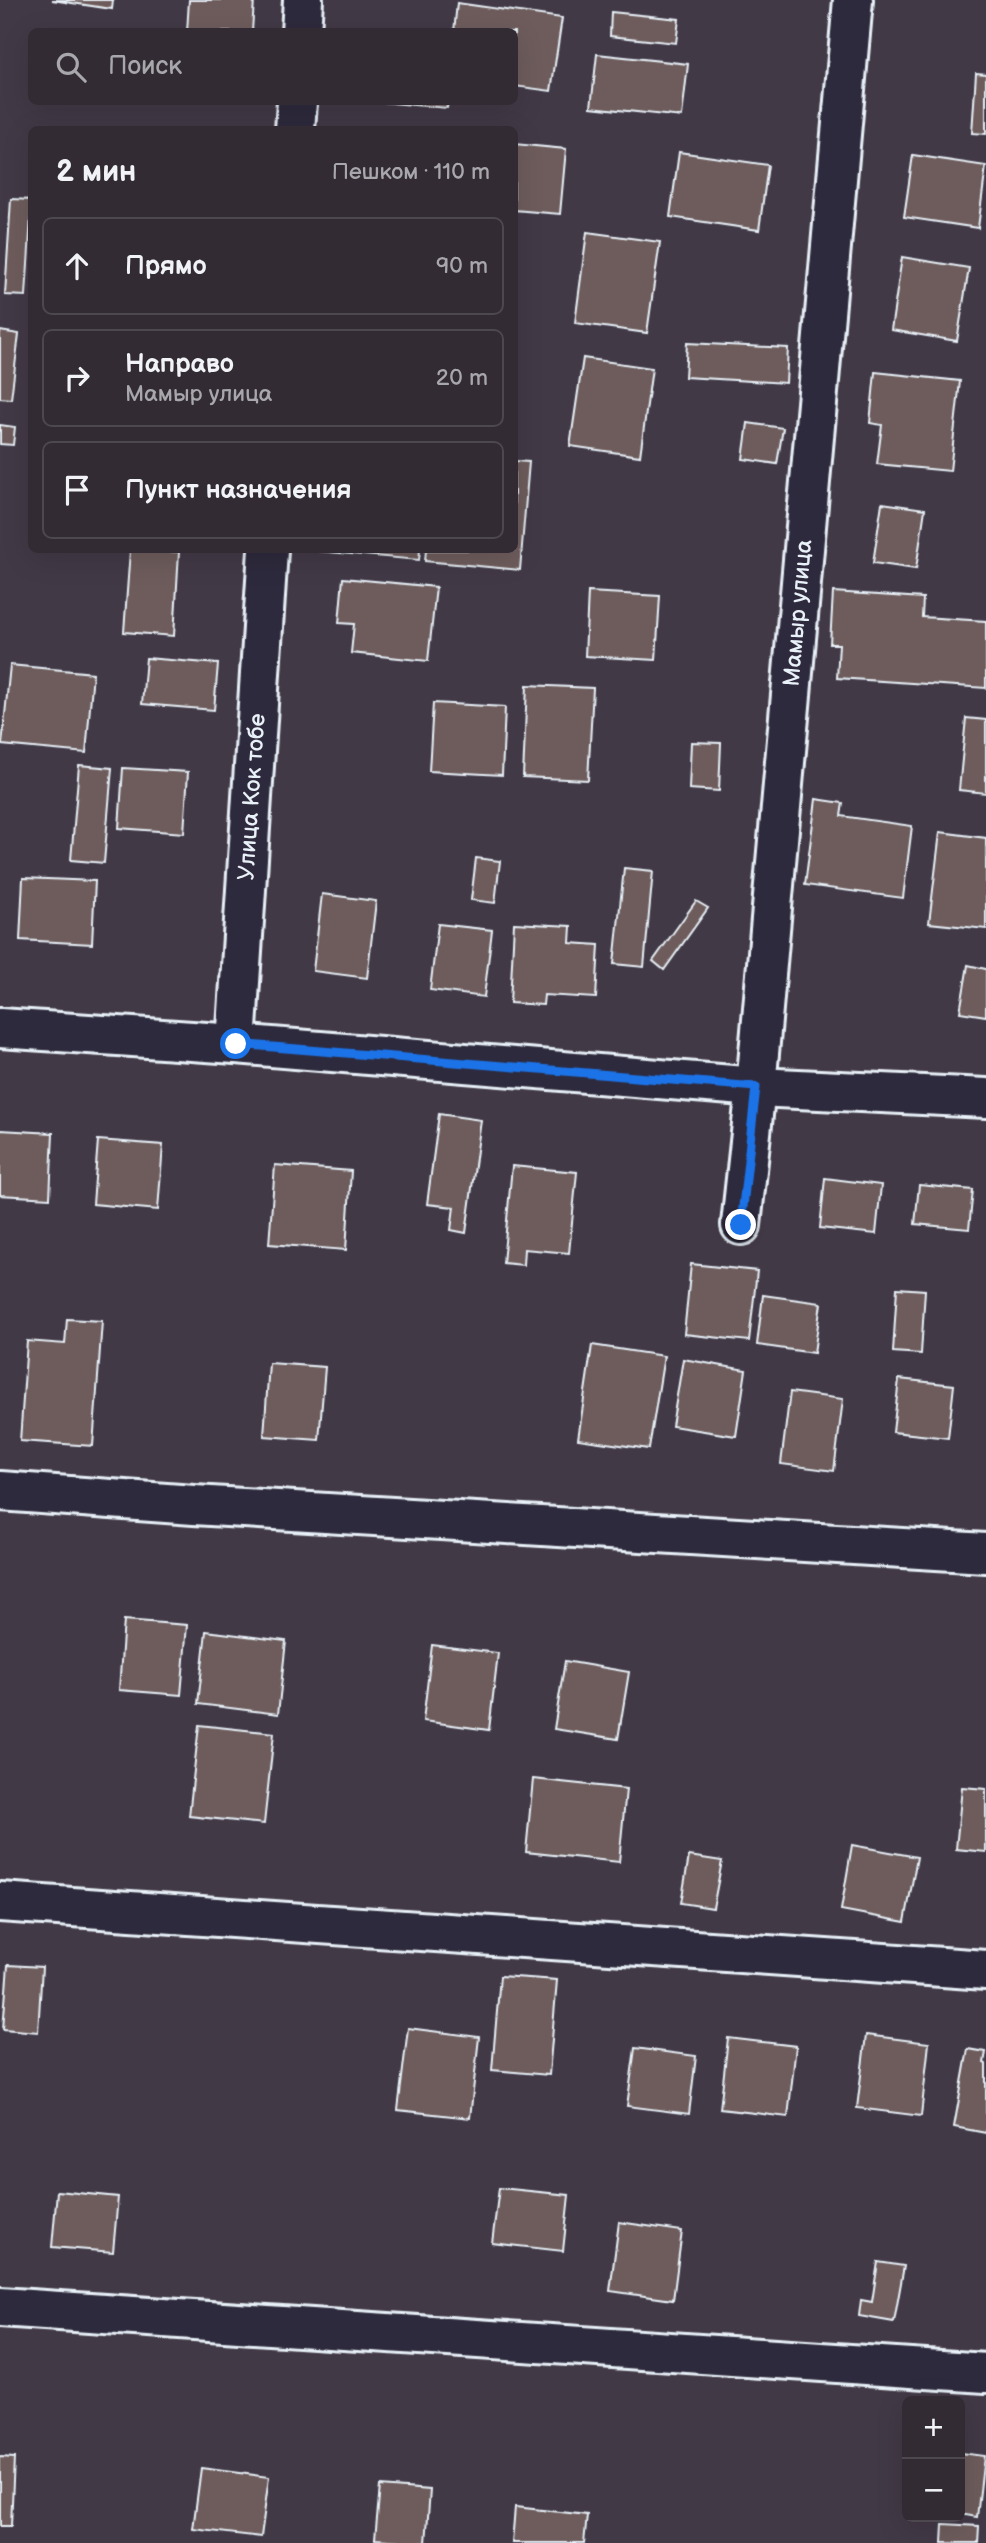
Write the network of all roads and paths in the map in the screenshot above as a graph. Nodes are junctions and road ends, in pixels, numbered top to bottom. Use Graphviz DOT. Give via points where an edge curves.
graph roads {
  1 [pos="303,0"];
  2 [pos="853,0"];
  3 [pos="301,28"];
  4 [pos="297,105"];
  5 [pos="295,126"];
  6 [pos="268,553"];
  7 [pos="0,1028"];
  8 [pos="236,1044"];
  9 [pos="756,1087"];
  10 [pos="986,1098"];
  11 [pos="741,1225"];
  12 [pos="0,1491"];
  13 [pos="986,1553"];
  14 [pos="0,1902"];
  15 [pos="986,1970"];
  16 [pos="0,2307"];
  17 [pos="986,2373"];
  1 -- 3 [label="street"];
  2 -- 9 [label="street, Мамыр улица"];
  4 -- 5 [label="street"];
  6 -- 8 [label="street, Улица Кок тобе"];
  7 -- 8 [label="street"];
  8 -- 9 [label="street"];
  9 -- 10 [label="street"];
  9 -- 11 [label="street, Мамыр улица"];
  12 -- 13 [label="street"];
  14 -- 15 [label="street"];
  16 -- 17 [label="street"];
}
